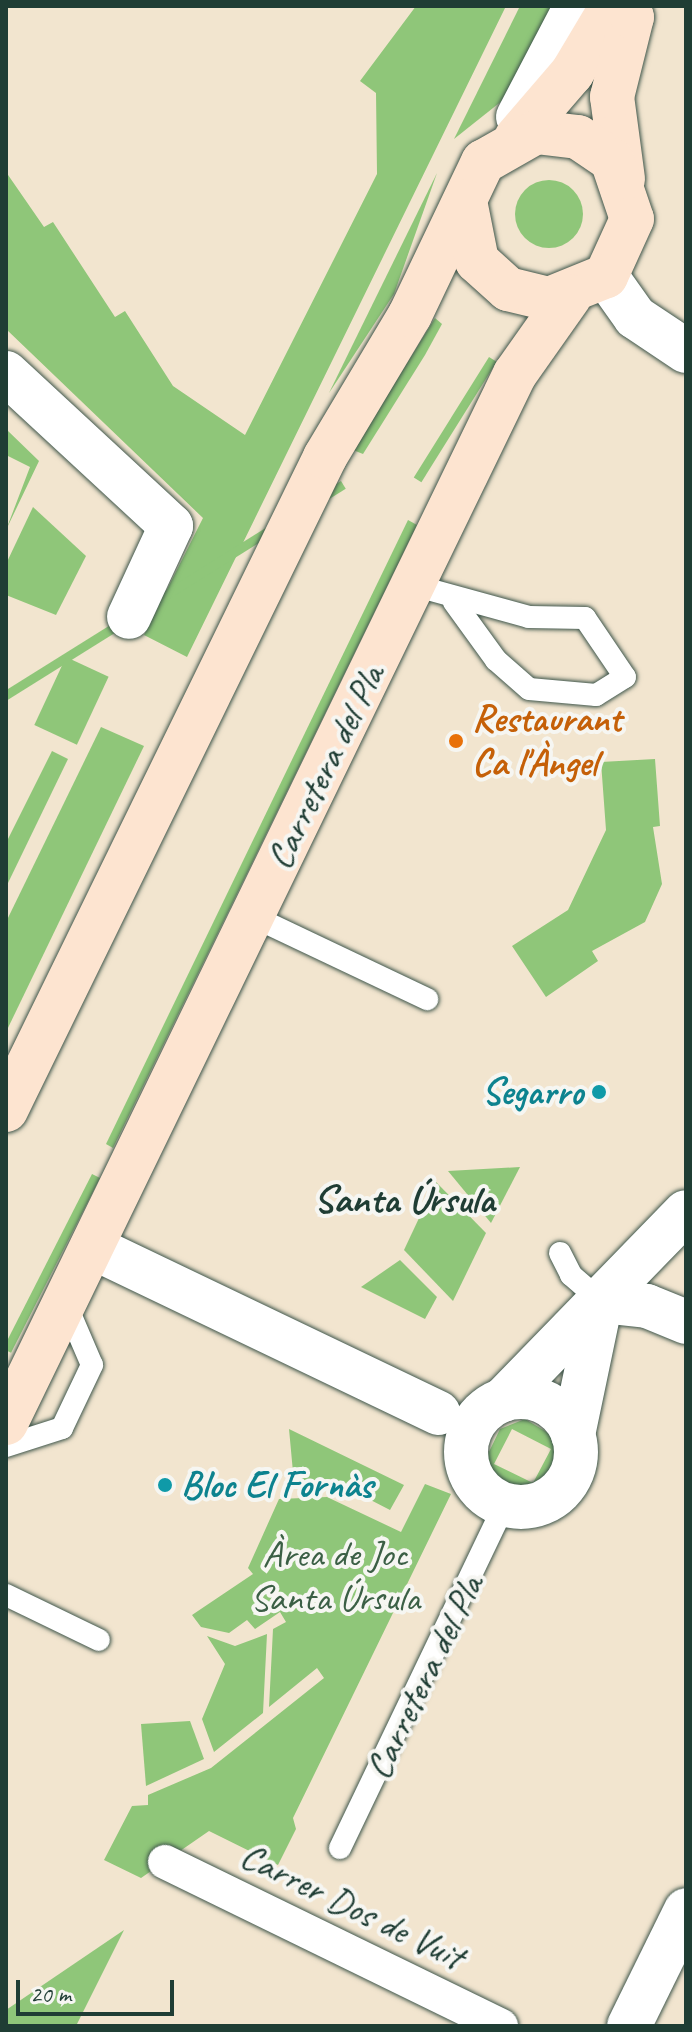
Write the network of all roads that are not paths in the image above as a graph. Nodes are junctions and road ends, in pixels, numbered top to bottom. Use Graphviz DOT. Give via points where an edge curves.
graph roads {
  1 [pos="576,6"];
  2 [pos="612,6"];
  3 [pos="628,6"];
  4 [pos="507,143"];
  5 [pos="623,179"];
  6 [pos="465,201"];
  7 [pos="588,286"];
  8 [pos="686,351"];
  9 [pos="6,373"];
  10 [pos="413,585"];
  11 [pos="454,602"];
  12 [pos="129,617"];
  13 [pos="252,916"];
  14 [pos="427,999"];
  15 [pos="6,1110"];
  16 [pos="686,1212"];
  17 [pos="92,1247"];
  18 [pos="560,1253"];
  19 [pos="601,1301"];
  20 [pos="65,1302"];
  21 [pos="686,1322"];
  22 [pos="495,1404"];
  23 [pos="438,1413"];
  24 [pos="6,1423"];
  25 [pos="573,1435"];
  26 [pos="6,1446"];
  27 [pos="469,1470"];
  28 [pos="504,1505"];
  29 [pos="6,1595"];
  30 [pos="99,1640"];
  31 [pos="340,1848"];
  32 [pos="165,1862"];
  33 [pos="686,1910"];
  34 [pos="501,2026"];
  35 [pos="629,2026"];
  1 -- 4 [label="street" via="560,49"];
  2 -- 4 [label="main road" via="572,73"];
  3 -- 5 [label="main road" via="632,17 612,97"];
  4 -- 5 [label="main road, Carretera del Pla" via="536,132 578,137 612,160"];
  4 -- 6 [label="main road"];
  5 -- 7 [label="main road, Carretera del Pla" via="632,219"];
  6 -- 7 [label="main road" via="468,242 491,276 528,297"];
  6 -- 15 [label="main road" via="410,315 325,457"];
  7 -- 8 [label="street"];
  7 -- 10 [label="main road, Carretera del Pla" via="515,374"];
  9 -- 12 [label="street" via="171,526"];
  10 -- 11 [label="lane"];
  10 -- 13 [label="main road, Carretera del Pla"];
  11 -- 11 [label="lane" via="496,660 529,689 596,695 625,677 585,618 529,617"];
  13 -- 14 [label="lane"];
  13 -- 17 [label="main road, Carretera del Pla"];
  16 -- 19 [label="street"];
  17 -- 20 [label="main road, Carretera del Pla"];
  17 -- 23 [label="street"];
  18 -- 19 [label="lane" via="571,1275"];
  19 -- 21 [label="street" via="647,1306"];
  19 -- 22 [label="street"];
  19 -- 25 [label="street"];
  20 -- 24 [label="main road, Carretera del Pla"];
  20 -- 26 [label="lane" via="92,1365 62,1428"];
  22 -- 23 [label="street"];
  22 -- 25 [label="street" via="552,1407"];
  22 -- 27 [label="street" via="468,1436"];
  23 -- 27 [label="street"];
  25 -- 28 [label="street" via="573,1468 554,1496 538,1505"];
  27 -- 28 [label="street" via="477,1486"];
  28 -- 31 [label="lane, Carretera del Pla"];
  29 -- 30 [label="lane"];
  32 -- 34 [label="street, Carrer Dos de Vuit"];
  33 -- 35 [label="street"];
}
